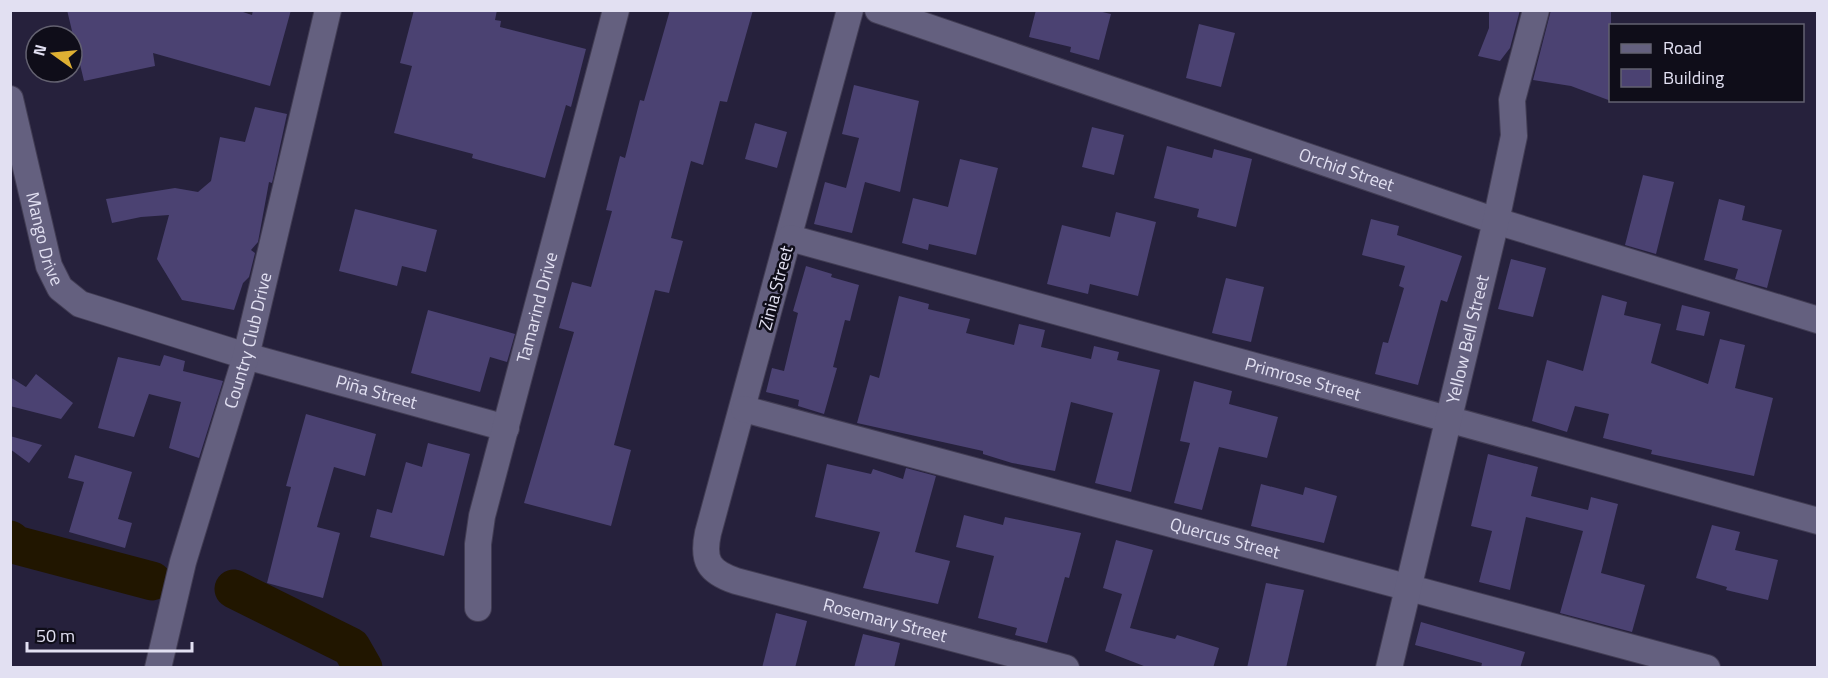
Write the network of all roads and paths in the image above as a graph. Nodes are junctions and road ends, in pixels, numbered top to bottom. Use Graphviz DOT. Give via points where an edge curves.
graph roads {
  1 [pos="328,10"];
  2 [pos="616,10"];
  3 [pos="850,10"];
  4 [pos="878,10"];
  5 [pos="1536,10"];
  6 [pos="10,99"];
  7 [pos="1496,221"];
  8 [pos="790,238"];
  9 [pos="1818,320"];
  10 [pos="246,356"];
  11 [pos="744,409"];
  12 [pos="1449,419"];
  13 [pos="506,428"];
  14 [pos="1818,521"];
  15 [pos="709,565"];
  16 [pos="1409,587"];
  17 [pos="478,608"];
  18 [pos="158,668"];
  19 [pos="1066,668"];
  20 [pos="1389,668"];
  21 [pos="1707,668"];
  1 -- 10 [label="street, Country Club Drive"];
  2 -- 13 [label="street, Tamarind Drive"];
  3 -- 8 [label="street, Zinia Street"];
  4 -- 7 [label="street, Orchid Street"];
  5 -- 7 [label="street, Yellow Bell Street" via="1512,100 1514,136"];
  6 -- 10 [label="street, Mango Drive" via="49,266 60,288 80,304"];
  7 -- 9 [label="street, Orchid Street"];
  7 -- 12 [label="street, Yellow Bell Street"];
  8 -- 11 [label="street, Zinia Street"];
  8 -- 12 [label="street, Primrose Street"];
  10 -- 13 [label="street, Piña Street"];
  10 -- 18 [label="street, Country Club Drive" via="183,562"];
  11 -- 15 [label="street, Zinia Street" via="704,550"];
  11 -- 16 [label="street, Quercus Street"];
  12 -- 14 [label="street, Primrose Street"];
  12 -- 16 [label="street, Yellow Bell Street"];
  13 -- 17 [label="street, Tamarind Drive" via="482,516"];
  15 -- 19 [label="street, Rosemary Street" via="736,582"];
  16 -- 20 [label="street, Yellow Bell Street"];
  16 -- 21 [label="street, Quercus Street"];
}
